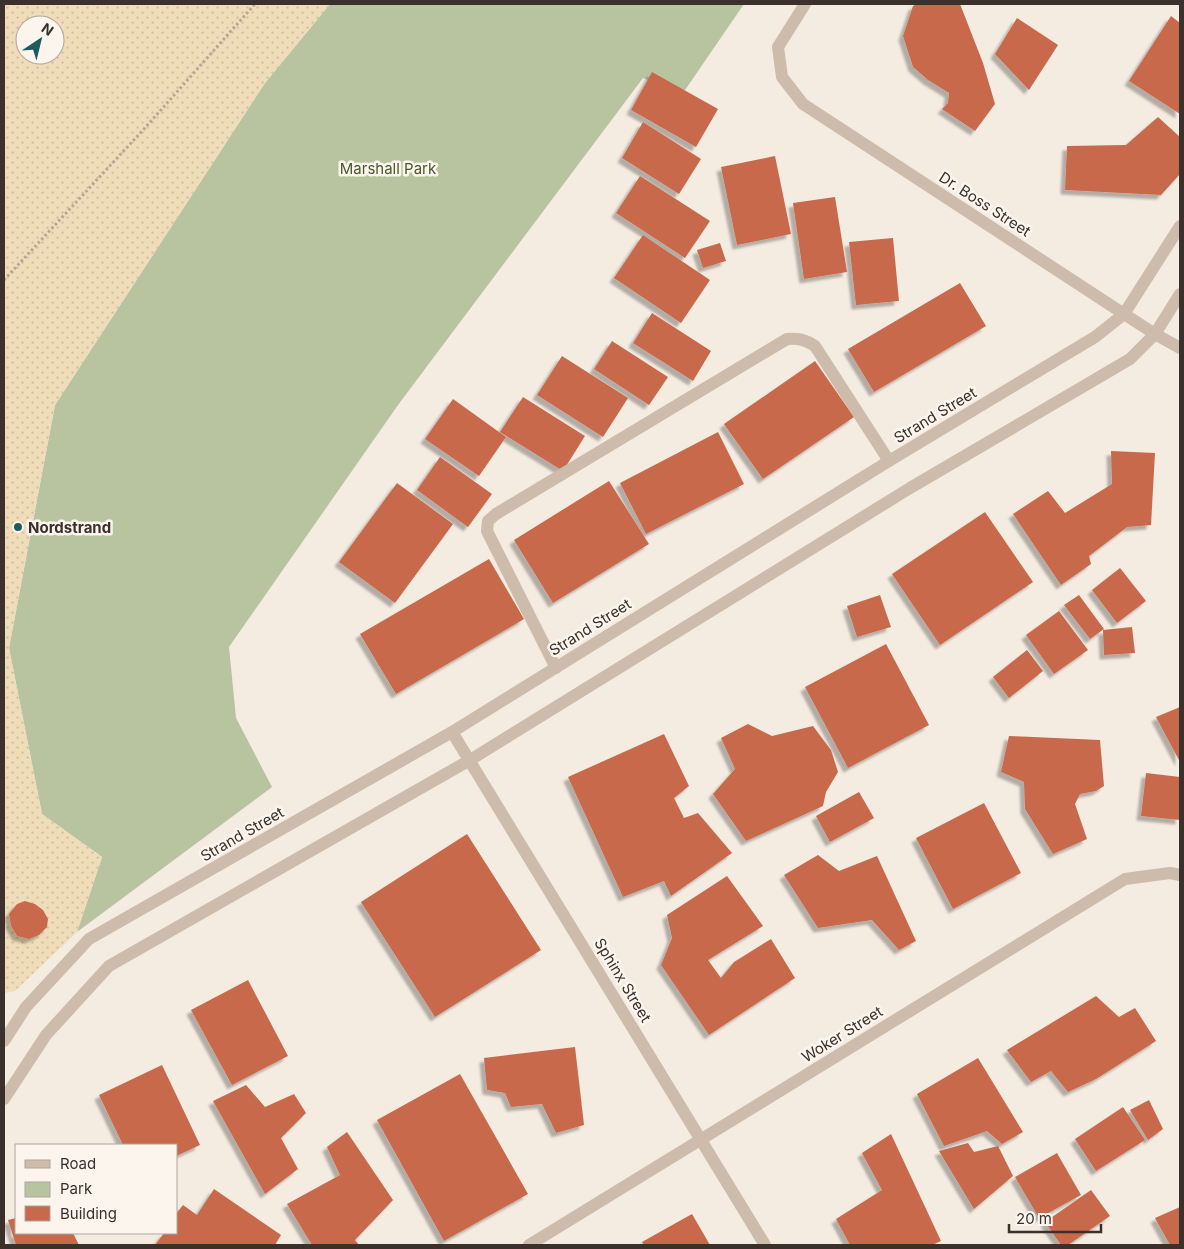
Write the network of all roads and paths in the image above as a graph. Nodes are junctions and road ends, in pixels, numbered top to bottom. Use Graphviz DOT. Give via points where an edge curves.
graph roads {
  1 [pos="255,4"];
  2 [pos="805,4"];
  3 [pos="1180,226"];
  4 [pos="4,280"];
  5 [pos="1180,294"];
  6 [pos="1124,314"];
  7 [pos="1155,334"];
  8 [pos="1180,348"];
  9 [pos="890,461"];
  10 [pos="556,668"];
  11 [pos="452,732"];
  12 [pos="470,760"];
  13 [pos="1180,875"];
  14 [pos="4,1041"];
  15 [pos="4,1099"];
  16 [pos="701,1140"];
  17 [pos="528,1245"];
  18 [pos="765,1245"];
  1 -- 4 [label="path"];
  2 -- 6 [label="street, Dr. Boss Street" via="778,47 782,77 803,104"];
  3 -- 6 [label="street, Strand Street"];
  5 -- 7 [label="street"];
  6 -- 7 [label="street, Dr. Boss Street"];
  6 -- 9 [label="street, Strand Street" via="1095,337"];
  7 -- 8 [label="street, Dr. Boss Street"];
  7 -- 12 [label="street" via="1130,359 910,488"];
  9 -- 10 [label="street, Strand Street"];
  9 -- 10 [label="street" via="816,346 798,338 787,339 496,514 488,521 487,531"];
  10 -- 11 [label="street, Strand Street"];
  11 -- 12 [label="street, Sphinx Street"];
  11 -- 14 [label="street, Strand Street" via="89,939 26,1008"];
  12 -- 15 [label="street" via="109,966 46,1035"];
  12 -- 16 [label="street, Sphinx Street"];
  13 -- 16 [label="street, Woker Street" via="1170,873 1125,879"];
  16 -- 17 [label="street, Woker Street"];
  16 -- 18 [label="street, Sphinx Street"];
}
